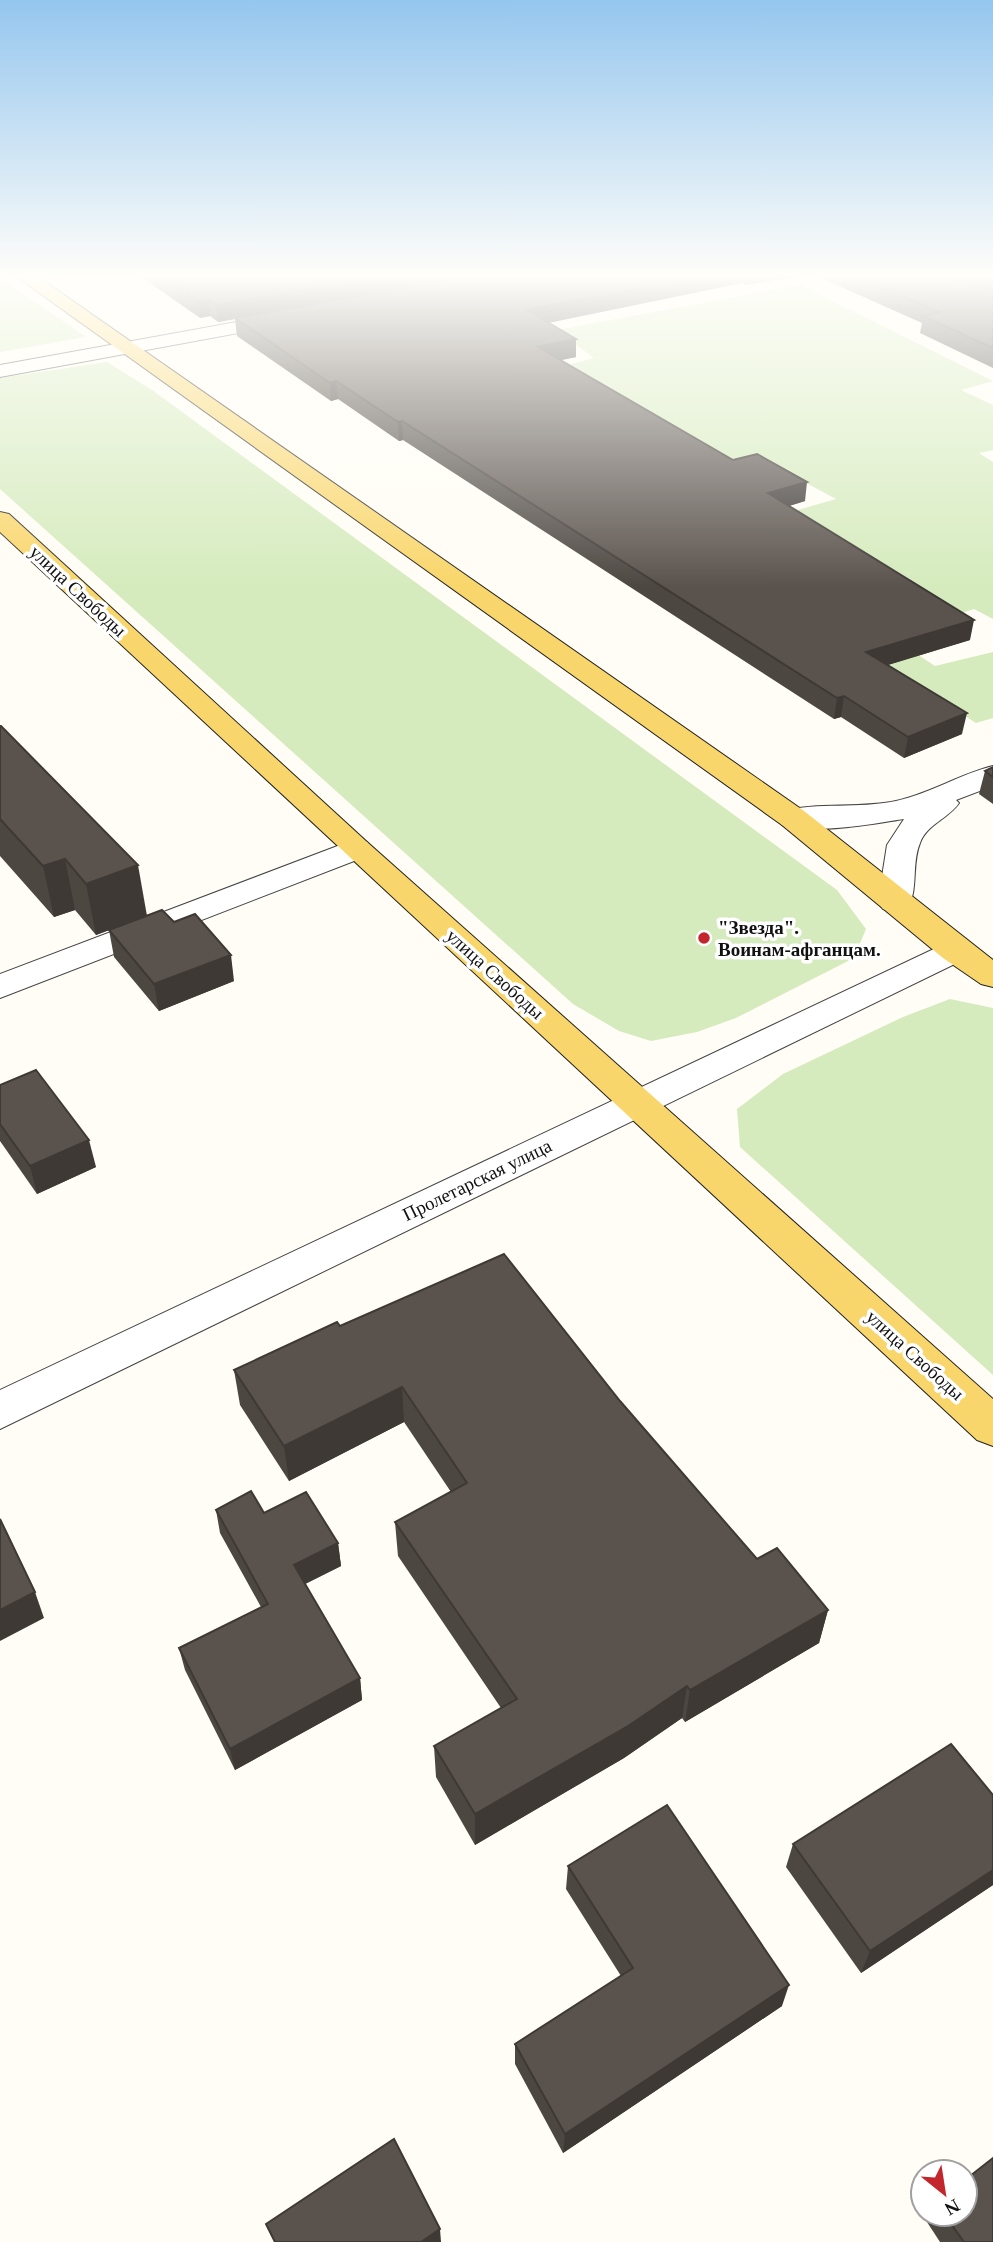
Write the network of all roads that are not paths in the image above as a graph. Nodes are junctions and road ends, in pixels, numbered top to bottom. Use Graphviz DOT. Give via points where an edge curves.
graph roads {
  1 [pos="172,379"];
  2 [pos="0,519"];
  3 [pos="985,778"];
  4 [pos="793,818"];
  5 [pos="356,849"];
  6 [pos="895,902"];
  7 [pos="954,950"];
  8 [pos="993,976"];
  9 [pos="0,987"];
  10 [pos="636,1101"];
  11 [pos="0,1411"];
  12 [pos="993,1427"];
  1 -- 4 [label="main road"];
  2 -- 5 [label="main road, улица Свободы"];
  3 -- 4 [label="street" via="905,809 857,817"];
  3 -- 6 [label="street" via="916,820 900,848"];
  4 -- 6 [label="main road"];
  5 -- 9 [label="street"];
  5 -- 10 [label="main road, улица Свободы"];
  6 -- 7 [label="main road"];
  7 -- 8 [label="main road"];
  7 -- 10 [label="street, Пролетарская улица"];
  10 -- 11 [label="street, Пролетарская улица"];
  10 -- 12 [label="main road, улица Свободы"];
}
